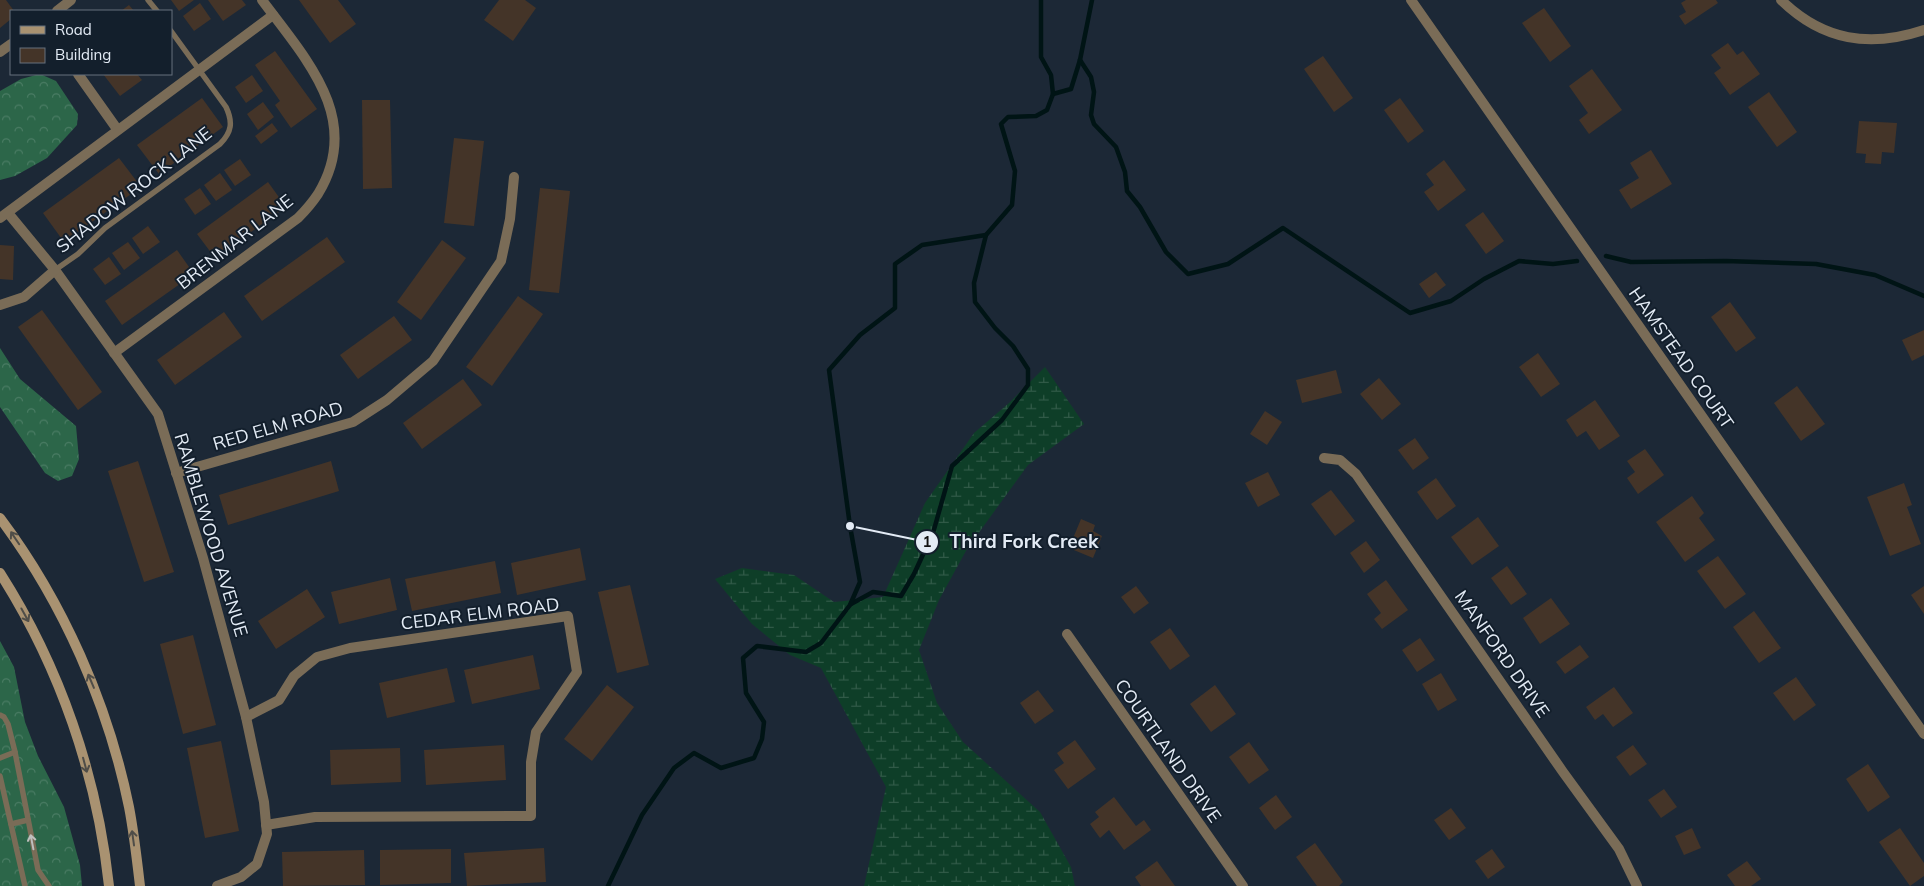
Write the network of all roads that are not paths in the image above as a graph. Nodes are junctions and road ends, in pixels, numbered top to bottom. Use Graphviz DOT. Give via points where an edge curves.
graph roads {
  1 [pos="71,0"];
  2 [pos="148,0"];
  3 [pos="262,0"];
  4 [pos="1411,0"];
  5 [pos="1781,0"];
  6 [pos="57,10"];
  7 [pos="156,10"];
  8 [pos="272,14"];
  9 [pos="1924,30"];
  10 [pos="172,32"];
  11 [pos="200,69"];
  12 [pos="79,75"];
  13 [pos="118,129"];
  14 [pos="514,177"];
  15 [pos="4,215"];
  16 [pos="55,270"];
  17 [pos="0,305"];
  18 [pos="114,353"];
  19 [pos="1324,458"];
  20 [pos="176,473"];
  21 [pos="0,518"];
  22 [pos="0,573"];
  23 [pos="1067,634"];
  24 [pos="0,716"];
  25 [pos="246,716"];
  26 [pos="1924,734"];
  27 [pos="15,752"];
  28 [pos="0,758"];
  29 [pos="0,776"];
  30 [pos="28,820"];
  31 [pos="11,824"];
  32 [pos="266,825"];
  33 [pos="25,886"];
  34 [pos="49,886"];
  35 [pos="108,886"];
  36 [pos="140,886"];
  37 [pos="216,886"];
  38 [pos="1243,886"];
  39 [pos="1637,886"];
  1 -- 6 [label="street"];
  2 -- 7 [label="lane"];
  3 -- 8 [label="street, BRENMAR LANE"];
  4 -- 26 [label="street, HAMSTEAD COURT"];
  5 -- 9 [label="street" via="1803,18 1848,38 1884,41"];
  8 -- 11 [label="street"];
  8 -- 18 [label="street, BRENMAR LANE" via="312,68 327,96 334,139 323,184 298,218"];
  10 -- 11 [label="lane, SHADOW ROCK LANE"];
  11 -- 13 [label="street"];
  11 -- 16 [label="lane, SHADOW ROCK LANE" via="231,117 228,136 105,228 78,254"];
  12 -- 13 [label="street"];
  13 -- 15 [label="street"];
  14 -- 20 [label="street, RED ELM ROAD" via="501,262 433,361 387,400 353,422"];
  15 -- 16 [label="street, RAMBLEWOOD AVENUE"];
  16 -- 17 [label="street" via="24,297"];
  16 -- 18 [label="street, RAMBLEWOOD AVENUE"];
  18 -- 20 [label="street, RAMBLEWOOD AVENUE" via="158,414"];
  19 -- 39 [label="street, MANFORD DRIVE" via="1340,460 1356,474 1619,849"];
  20 -- 25 [label="street, RAMBLEWOOD AVENUE"];
  36 -- 21 [label="street, one-way" via="129,808 93,688 44,585"];
  22 -- 35 [label="street, one-way" via="42,647 64,697 97,810"];
  23 -- 38 [label="street, COURTLAND DRIVE"];
  24 -- 27 [label="lane" via="8,724"];
  25 -- 32 [label="street, RAMBLEWOOD AVENUE"];
  25 -- 32 [label="street, CEDAR ELM ROAD" via="279,700 294,676 317,657 350,648 568,616 577,672 536,732 531,762 531,816 315,818"];
  27 -- 28 [label="lane"];
  27 -- 30 [label="lane"];
  29 -- 31 [label="lane"];
  30 -- 31 [label="lane"];
  34 -- 30 [label="lane, one-way" via="38,870"];
  31 -- 33 [label="lane"];
  32 -- 37 [label="street, RAMBLEWOOD AVENUE" via="267,834 257,864 241,877"];
}
